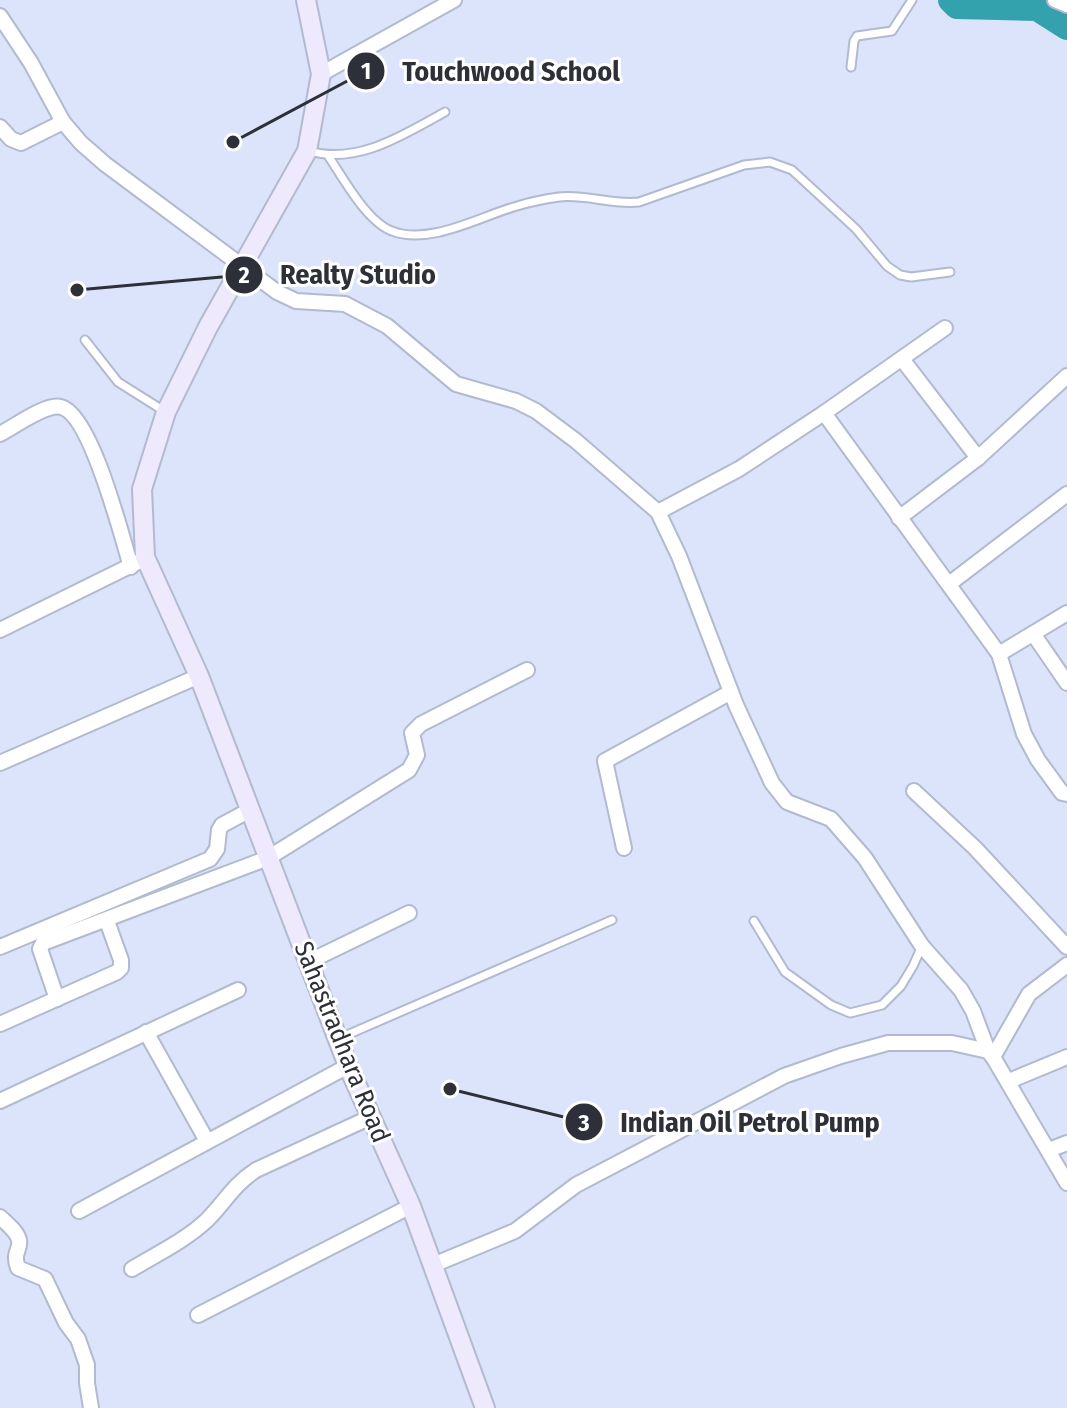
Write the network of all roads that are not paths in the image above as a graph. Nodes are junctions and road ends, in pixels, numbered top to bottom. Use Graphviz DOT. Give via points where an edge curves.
graph roads {
  1 [pos="306,0"];
  2 [pos="454,0"];
  3 [pos="912,0"];
  4 [pos="0,16"];
  5 [pos="851,67"];
  6 [pos="321,74"];
  7 [pos="445,112"];
  8 [pos="63,122"];
  9 [pos="0,127"];
  10 [pos="307,151"];
  11 [pos="329,157"];
  12 [pos="243,267"];
  13 [pos="950,272"];
  14 [pos="945,328"];
  15 [pos="85,340"];
  16 [pos="902,359"];
  17 [pos="1067,376"];
  18 [pos="166,412"];
  19 [pos="824,413"];
  20 [pos="0,434"];
  21 [pos="978,458"];
  22 [pos="1067,494"];
  23 [pos="658,512"];
  24 [pos="899,518"];
  25 [pos="138,562"];
  26 [pos="949,584"];
  27 [pos="1067,613"];
  28 [pos="0,630"];
  29 [pos="1034,635"];
  30 [pos="999,654"];
  31 [pos="527,670"];
  32 [pos="199,676"];
  33 [pos="1067,683"];
  34 [pos="731,692"];
  35 [pos="0,763"];
  36 [pos="914,791"];
  37 [pos="1067,794"];
  38 [pos="250,810"];
  39 [pos="624,848"];
  40 [pos="268,858"];
  41 [pos="409,913"];
  42 [pos="612,920"];
  43 [pos="107,921"];
  44 [pos="754,921"];
  45 [pos="922,946"];
  46 [pos="0,947"];
  47 [pos="1067,947"];
  48 [pos="308,962"];
  49 [pos="1067,965"];
  50 [pos="238,990"];
  51 [pos="57,999"];
  52 [pos="0,1024"];
  53 [pos="146,1032"];
  54 [pos="338,1039"];
  55 [pos="991,1054"];
  56 [pos="1067,1057"];
  57 [pos="348,1066"];
  58 [pos="1009,1081"];
  59 [pos="0,1101"];
  60 [pos="371,1117"];
  61 [pos="207,1141"];
  62 [pos="1067,1143"];
  63 [pos="1049,1150"];
  64 [pos="1067,1183"];
  65 [pos="411,1206"];
  66 [pos="79,1211"];
  67 [pos="0,1217"];
  68 [pos="433,1265"];
  69 [pos="132,1269"];
  70 [pos="198,1315"];
  71 [pos="91,1408"];
  72 [pos="485,1408"];
  1 -- 6 [label="main road, Sahastradhara Road"];
  2 -- 6 [label="street"];
  3 -- 5 [label="lane" via="892,31 857,36"];
  4 -- 8 [label="street"];
  6 -- 10 [label="main road, Sahastradhara Road"];
  7 -- 11 [label="lane" via="398,137"];
  8 -- 9 [label="street" via="21,143"];
  8 -- 12 [label="street" via="105,164"];
  10 -- 11 [label="lane"];
  10 -- 12 [label="main road, Sahastradhara Road"];
  11 -- 13 [label="lane" via="379,223 392,232 416,234 445,231 518,205 563,197 639,202 744,165 770,162 792,170 900,275"];
  12 -- 18 [label="main road, Sahastradhara Road"];
  12 -- 23 [label="street" via="296,301 345,304 387,326 456,384 536,411"];
  14 -- 16 [label="street"];
  15 -- 18 [label="lane" via="118,382"];
  16 -- 19 [label="street"];
  16 -- 21 [label="street"];
  17 -- 21 [label="street"];
  18 -- 25 [label="main road, Sahastradhara Road" via="142,489"];
  19 -- 23 [label="street" via="739,469"];
  19 -- 24 [label="street"];
  20 -- 25 [label="street" via="47,408 58,406 72,413"];
  21 -- 24 [label="street"];
  22 -- 26 [label="street"];
  23 -- 34 [label="street"];
  24 -- 26 [label="street"];
  25 -- 28 [label="street"];
  25 -- 32 [label="main road, Sahastradhara Road"];
  26 -- 30 [label="street"];
  27 -- 29 [label="street"];
  29 -- 30 [label="street"];
  29 -- 33 [label="street"];
  30 -- 37 [label="street" via="1024,734"];
  31 -- 40 [label="street" via="421,724 412,733 417,755 409,770"];
  32 -- 35 [label="street"];
  32 -- 38 [label="main road, Sahastradhara Road"];
  34 -- 39 [label="street" via="605,761"];
  34 -- 45 [label="street" via="772,783 787,802 831,819 880,879"];
  36 -- 47 [label="street"];
  38 -- 40 [label="main road, Sahastradhara Road"];
  38 -- 46 [label="street" via="222,825 210,859"];
  40 -- 43 [label="street"];
  40 -- 48 [label="main road, Sahastradhara Road"];
  41 -- 48 [label="street"];
  42 -- 54 [label="lane"];
  43 -- 51 [label="street" via="121,968"];
  43 -- 51 [label="street" via="40,947"];
  44 -- 45 [label="lane" via="785,972 850,1013 882,1005 901,986"];
  45 -- 55 [label="street" via="961,990"];
  48 -- 54 [label="main road, Sahastradhara Road"];
  49 -- 55 [label="street" via="1029,994"];
  50 -- 53 [label="street"];
  51 -- 52 [label="street"];
  53 -- 59 [label="street"];
  53 -- 61 [label="street"];
  54 -- 57 [label="main road, Sahastradhara Road"];
  55 -- 58 [label="street"];
  55 -- 68 [label="street" via="952,1043 888,1043 784,1076 587,1179 515,1231"];
  56 -- 58 [label="street"];
  57 -- 60 [label="main road, Sahastradhara Road"];
  57 -- 61 [label="street"];
  58 -- 63 [label="street"];
  60 -- 65 [label="main road, Sahastradhara Road"];
  60 -- 69 [label="street" via="256,1170 239,1181 199,1226"];
  61 -- 66 [label="street"];
  62 -- 63 [label="street"];
  63 -- 64 [label="street"];
  65 -- 68 [label="main road, Sahastradhara Road"];
  65 -- 70 [label="street"];
  67 -- 71 [label="street" via="18,1237 18,1268 45,1279 84,1351"];
  68 -- 72 [label="main road, Sahastradhara Road"];
}
